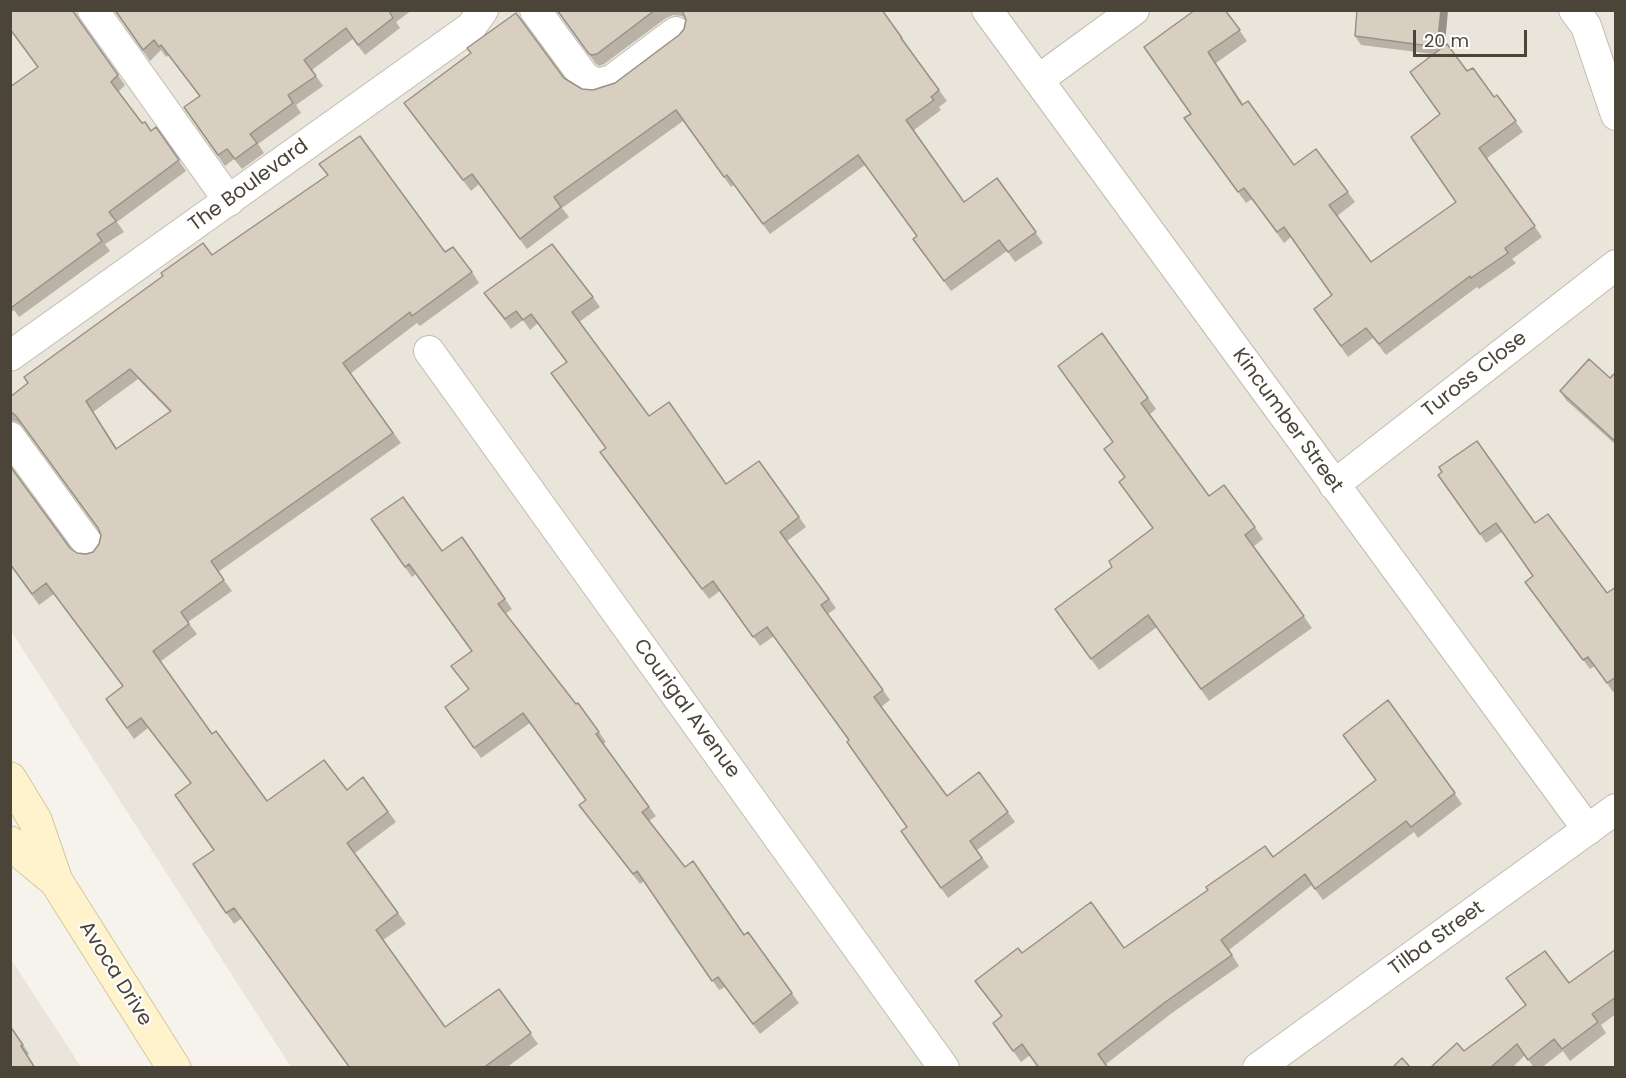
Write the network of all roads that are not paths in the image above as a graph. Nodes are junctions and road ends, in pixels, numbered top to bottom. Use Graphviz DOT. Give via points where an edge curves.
graph roads {
  1 [pos="93,10"];
  2 [pos="483,10"];
  3 [pos="535,10"];
  4 [pos="987,10"];
  5 [pos="1134,10"];
  6 [pos="1574,10"];
  7 [pos="676,32"];
  8 [pos="1038,80"];
  9 [pos="1616,114"];
  10 [pos="229,201"];
  11 [pos="1616,265"];
  12 [pos="429,351"];
  13 [pos="10,356"];
  14 [pos="10,437"];
  15 [pos="1334,485"];
  16 [pos="91,548"];
  17 [pos="10,780"];
  18 [pos="1616,809"];
  19 [pos="1588,830"];
  20 [pos="10,843"];
  21 [pos="56,881"];
  22 [pos="174,1068"];
  23 [pos="944,1068"];
  24 [pos="1258,1068"];
  1 -- 10 [label="street"];
  2 -- 10 [label="street, The Boulevard" via="471,27"];
  3 -- 7 [label="street" via="585,78 597,84 612,80"];
  4 -- 8 [label="street, Kincumber Street"];
  5 -- 8 [label="street"];
  6 -- 9 [label="street" via="1586,26"];
  8 -- 15 [label="street, Kincumber Street"];
  10 -- 13 [label="street, The Boulevard"];
  11 -- 15 [label="street, Tuross Close"];
  12 -- 23 [label="street, Courigal Avenue"];
  14 -- 16 [label="street"];
  15 -- 19 [label="street, Kincumber Street"];
  17 -- 21 [label="main road, Avoca Drive" via="35,820"];
  18 -- 19 [label="street, Tilba Street"];
  19 -- 24 [label="street, Tilba Street"];
  20 -- 21 [label="main road, Avoca Drive"];
  21 -- 22 [label="main road, Avoca Drive"];
}
